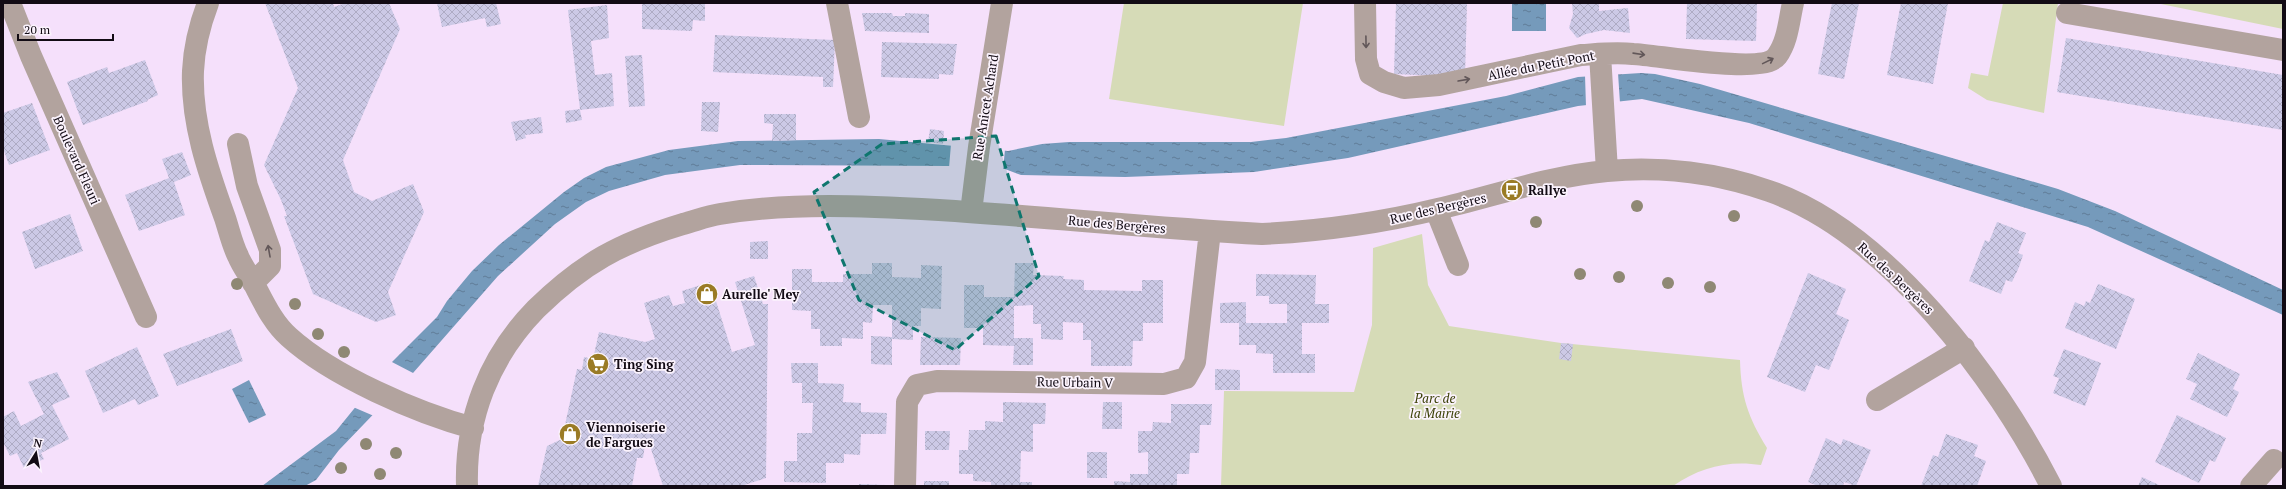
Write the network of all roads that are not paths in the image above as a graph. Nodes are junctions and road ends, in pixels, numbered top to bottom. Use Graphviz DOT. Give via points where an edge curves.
graph roads {
  1 [pos="10,3"];
  2 [pos="208,3"];
  3 [pos="837,3"];
  4 [pos="1002,3"];
  5 [pos="1365,3"];
  6 [pos="1793,3"];
  7 [pos="2067,13"];
  8 [pos="2283,50"];
  9 [pos="1600,62"];
  10 [pos="859,118"];
  11 [pos="238,144"];
  12 [pos="1607,171"];
  13 [pos="1436,210"];
  14 [pos="971,212"];
  15 [pos="1210,231"];
  16 [pos="1458,265"];
  17 [pos="253,283"];
  18 [pos="146,317"];
  19 [pos="1964,348"];
  20 [pos="1877,400"];
  21 [pos="473,428"];
  22 [pos="2274,460"];
  23 [pos="467,486"];
  24 [pos="906,486"];
  25 [pos="2051,486"];
  26 [pos="2252,486"];
  1 -- 18 [label="street, Boulevard Fleuri" via="30,56"];
  2 -- 17 [label="street" via="200,24 193,71 196,121 207,166 238,255"];
  3 -- 10 [label="street"];
  4 -- 14 [label="street, Rue Anicet Achard" via="975,171"];
  5 -- 9 [label="street, Allée du Petit Pont, one-way" via="1366,59 1370,74 1384,82 1404,88 1439,85 1581,55"];
  9 -- 6 [label="street, Allée du Petit Pont, one-way" via="1633,54 1700,62 1762,64 1777,57 1783,45"];
  7 -- 8 [label="street"];
  9 -- 12 [label="street"];
  17 -- 11 [label="street, one-way" via="270,266 270,250 247,186"];
  12 -- 13 [label="street, Rue des Bergères" via="1564,177"];
  12 -- 19 [label="street, Rue des Bergères" via="1641,169 1689,172 1729,179 1797,203 1856,240 1883,263"];
  13 -- 15 [label="street, Rue des Bergères" via="1373,223 1314,231 1262,234"];
  13 -- 16 [label="street"];
  14 -- 15 [label="street, Rue des Bergères"];
  14 -- 21 [label="street, Rue des Bergères" via="865,206 773,208 718,214 640,238 595,260 558,288 516,330 492,367 482,392"];
  15 -- 24 [label="street, Rue Urbain V" via="1195,362 1186,378 1164,384 937,381 917,385 907,402"];
  17 -- 21 [label="street" via="268,312 288,337 315,357 394,399 448,421"];
  19 -- 20 [label="street"];
  19 -- 25 [label="street, Rue des Bergères" via="2015,423"];
  21 -- 23 [label="street, Rue des Bergères" via="466,468"];
  22 -- 26 [label="street"];
}
